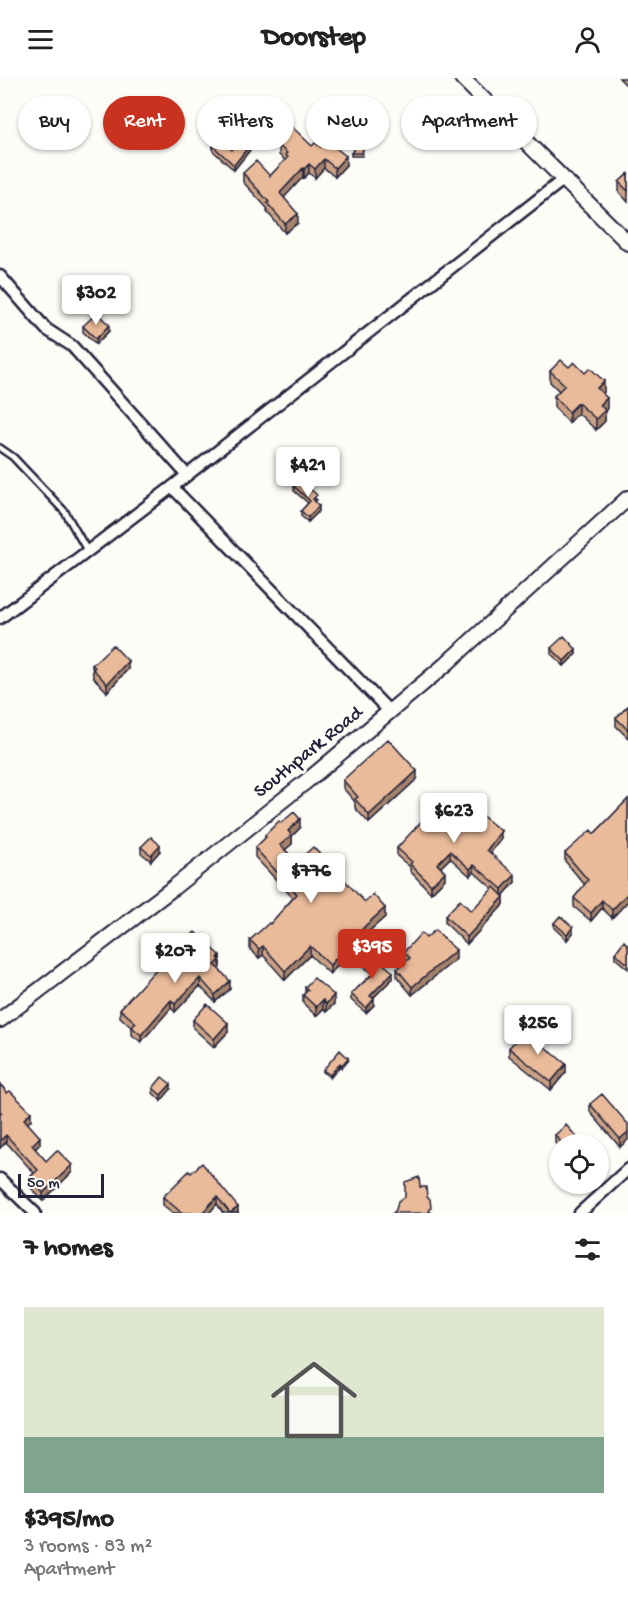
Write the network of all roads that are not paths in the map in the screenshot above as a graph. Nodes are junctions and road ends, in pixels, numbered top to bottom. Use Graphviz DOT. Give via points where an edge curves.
graph roads {
  1 [pos="462,78"];
  2 [pos="564,179"];
  3 [pos="628,243"];
  4 [pos="0,276"];
  5 [pos="0,448"];
  6 [pos="187,475"];
  7 [pos="172,487"];
  8 [pos="628,498"];
  9 [pos="88,552"];
  10 [pos="0,618"];
  11 [pos="390,712"];
  12 [pos="0,1020"];
  13 [pos="628,1169"];
  14 [pos="0,1179"];
  15 [pos="35,1213"];
  16 [pos="580,1213"];
  1 -- 2 [label="street"];
  2 -- 3 [label="street"];
  2 -- 6 [label="street"];
  4 -- 6 [label="street" via="46,329 72,346"];
  5 -- 9 [label="lane" via="64,512"];
  6 -- 7 [label="street"];
  7 -- 9 [label="street"];
  7 -- 11 [label="street"];
  8 -- 11 [label="street, Southpark Road"];
  9 -- 10 [label="street"];
  11 -- 12 [label="street, Southpark Road" via="182,881"];
  13 -- 16 [label="street"];
  14 -- 15 [label="street"];
}
